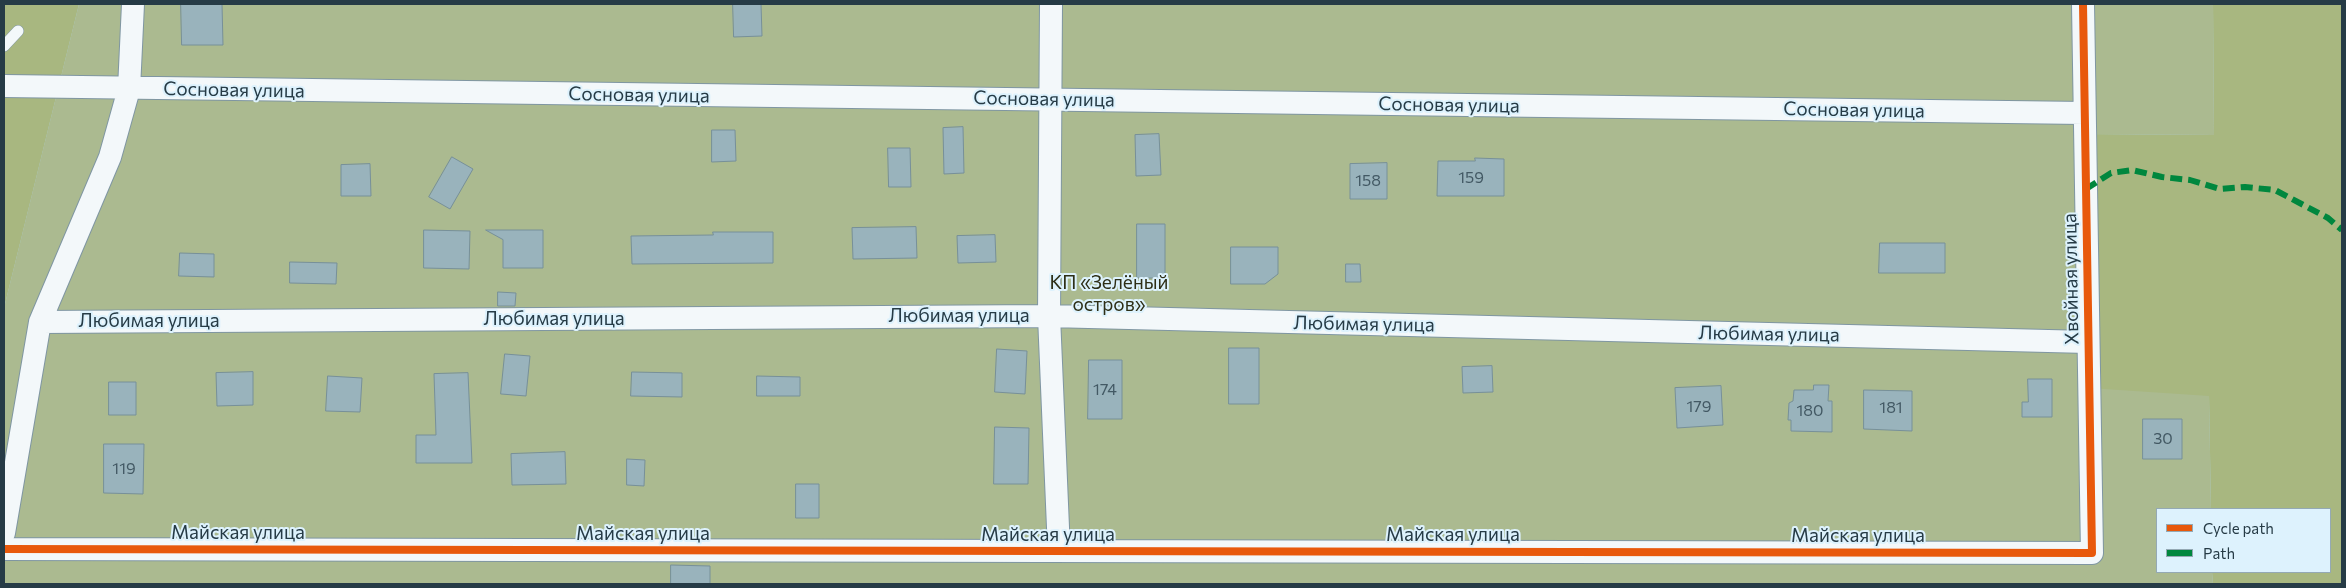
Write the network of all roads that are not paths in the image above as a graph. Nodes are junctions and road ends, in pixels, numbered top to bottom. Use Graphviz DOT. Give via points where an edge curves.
graph roads {
  1 [pos="133,4"];
  2 [pos="1051,4"];
  3 [pos="2083,4"];
  4 [pos="18,31"];
  5 [pos="4,46"];
  6 [pos="4,86"];
  7 [pos="129,89"];
  8 [pos="1050,100"];
  9 [pos="2084,112"];
  10 [pos="1049,316"];
  11 [pos="40,322"];
  12 [pos="2088,342"];
  13 [pos="4,533"];
  14 [pos="4,549"];
  15 [pos="1058,551"];
  16 [pos="2092,553"];
  1 -- 7 [label="street"];
  2 -- 8 [label="street"];
  3 -- 9 [label="street, Хвойная улица"];
  4 -- 5 [label="lane"];
  6 -- 7 [label="street, Сосновая улица"];
  7 -- 8 [label="street, Сосновая улица"];
  7 -- 11 [label="street" via="110,157"];
  8 -- 9 [label="street, Сосновая улица"];
  8 -- 10 [label="street"];
  9 -- 12 [label="street, Хвойная улица"];
  10 -- 11 [label="street, Любимая улица"];
  10 -- 12 [label="street, Любимая улица"];
  10 -- 15 [label="street"];
  11 -- 13 [label="street"];
  12 -- 16 [label="street, Хвойная улица"];
  14 -- 15 [label="street, Майская улица"];
  15 -- 16 [label="street, Майская улица"];
}
